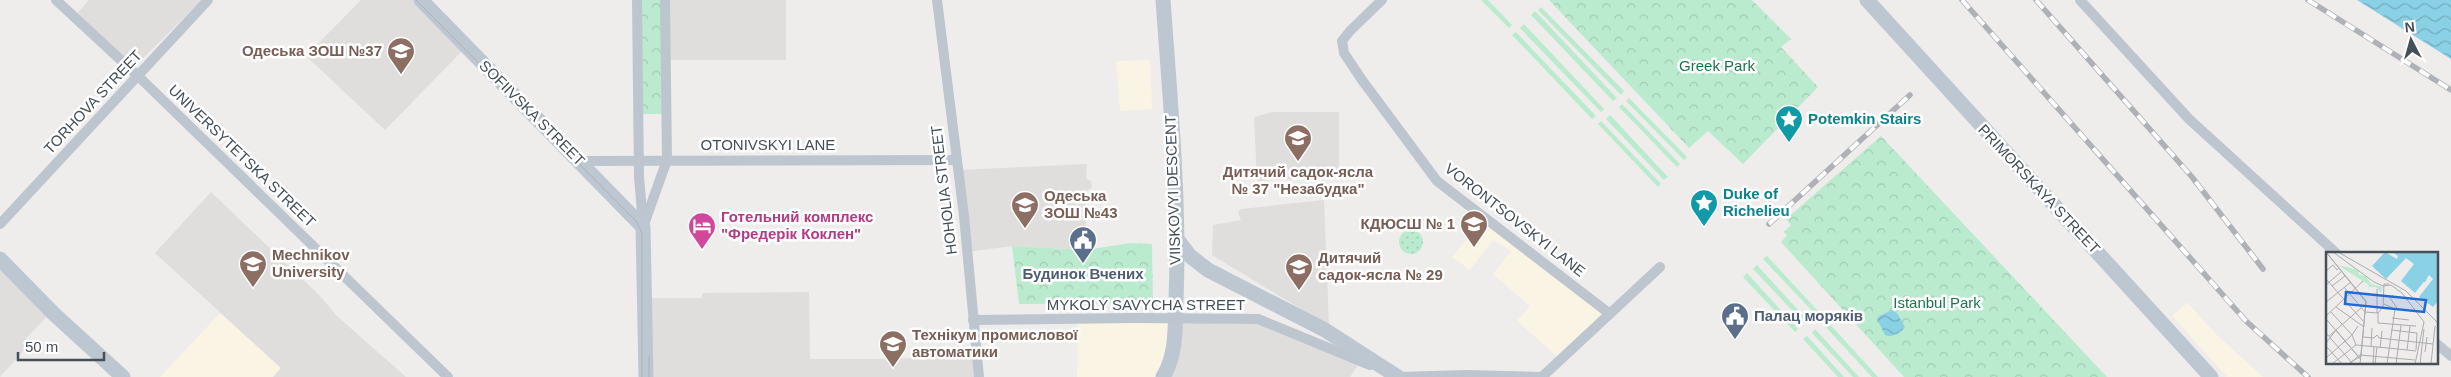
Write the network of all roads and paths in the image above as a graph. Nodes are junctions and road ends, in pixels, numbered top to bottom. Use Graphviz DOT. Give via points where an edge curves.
graph roads {
  1 [pos="56,0"];
  2 [pos="208,0"];
  3 [pos="421,0"];
  4 [pos="637,0"];
  5 [pos="665,0"];
  6 [pos="937,0"];
  7 [pos="1163,0"];
  8 [pos="1382,0"];
  9 [pos="1867,0"];
  10 [pos="2080,0"];
  11 [pos="138,76"];
  12 [pos="639,160"];
  13 [pos="667,160"];
  14 [pos="957,160"];
  15 [pos="580,161"];
  16 [pos="0,224"];
  17 [pos="643,227"];
  18 [pos="1177,239"];
  19 [pos="2335,252"];
  20 [pos="0,259"];
  21 [pos="1660,267"];
  22 [pos="1610,314"];
  23 [pos="973,320"];
  24 [pos="2438,345"];
  25 [pos="2451,356"];
  26 [pos="1543,376"];
  27 [pos="123,377"];
  28 [pos="448,377"];
  29 [pos="646,377"];
  30 [pos="979,377"];
  31 [pos="1163,377"];
  32 [pos="1398,377"];
  33 [pos="2211,377"];
  1 -- 11 [label="street, UNIVERSYTETSKA STREET"];
  2 -- 11 [label="street, TORHOVA STREET"];
  3 -- 15 [label="main road, SOFIIVSKA STREET"];
  4 -- 12 [label="street"];
  5 -- 13 [label="street"];
  6 -- 14 [label="street, HOHOLIA STREET"];
  7 -- 18 [label="main road, VIISKOVYI DESCENT"];
  8 -- 22 [label="street, VORONTSOVSKYI LANE" via="1342,42 1344,53 1362,80 1438,181"];
  9 -- 33 [label="main road, PRIMORSKAYA STREET"];
  10 -- 19 [label="street" via="2189,118"];
  11 -- 16 [label="street, TORHOVA STREET"];
  11 -- 28 [label="street, UNIVERSYTETSKA STREET"];
  12 -- 13 [label="street, OTONIVSKYI LANE"];
  12 -- 15 [label="street, OTONIVSKYI LANE"];
  12 -- 17 [label="street"];
  13 -- 14 [label="street, OTONIVSKYI LANE"];
  13 -- 17 [label="street"];
  14 -- 23 [label="street, HOHOLIA STREET"];
  15 -- 17 [label="main road, SOFIIVSKA STREET"];
  17 -- 29 [label="main road"];
  18 -- 31 [label="main road, VIISKOVYI DESCENT" via="1174,346"];
  18 -- 32 [label="main road" via="1190,256 1208,270 1317,326"];
  20 -- 27 [label="main road"];
  21 -- 22 [label="street"];
  22 -- 26 [label="street"];
  23 -- 30 [label="street, HOHOLIA STREET"];
  23 -- 32 [label="street, MYKOLY SAVYCHA STREET, bridge" via="1258,319"];
  24 -- 25 [label="street"];
  26 -- 32 [label="street"];
}
